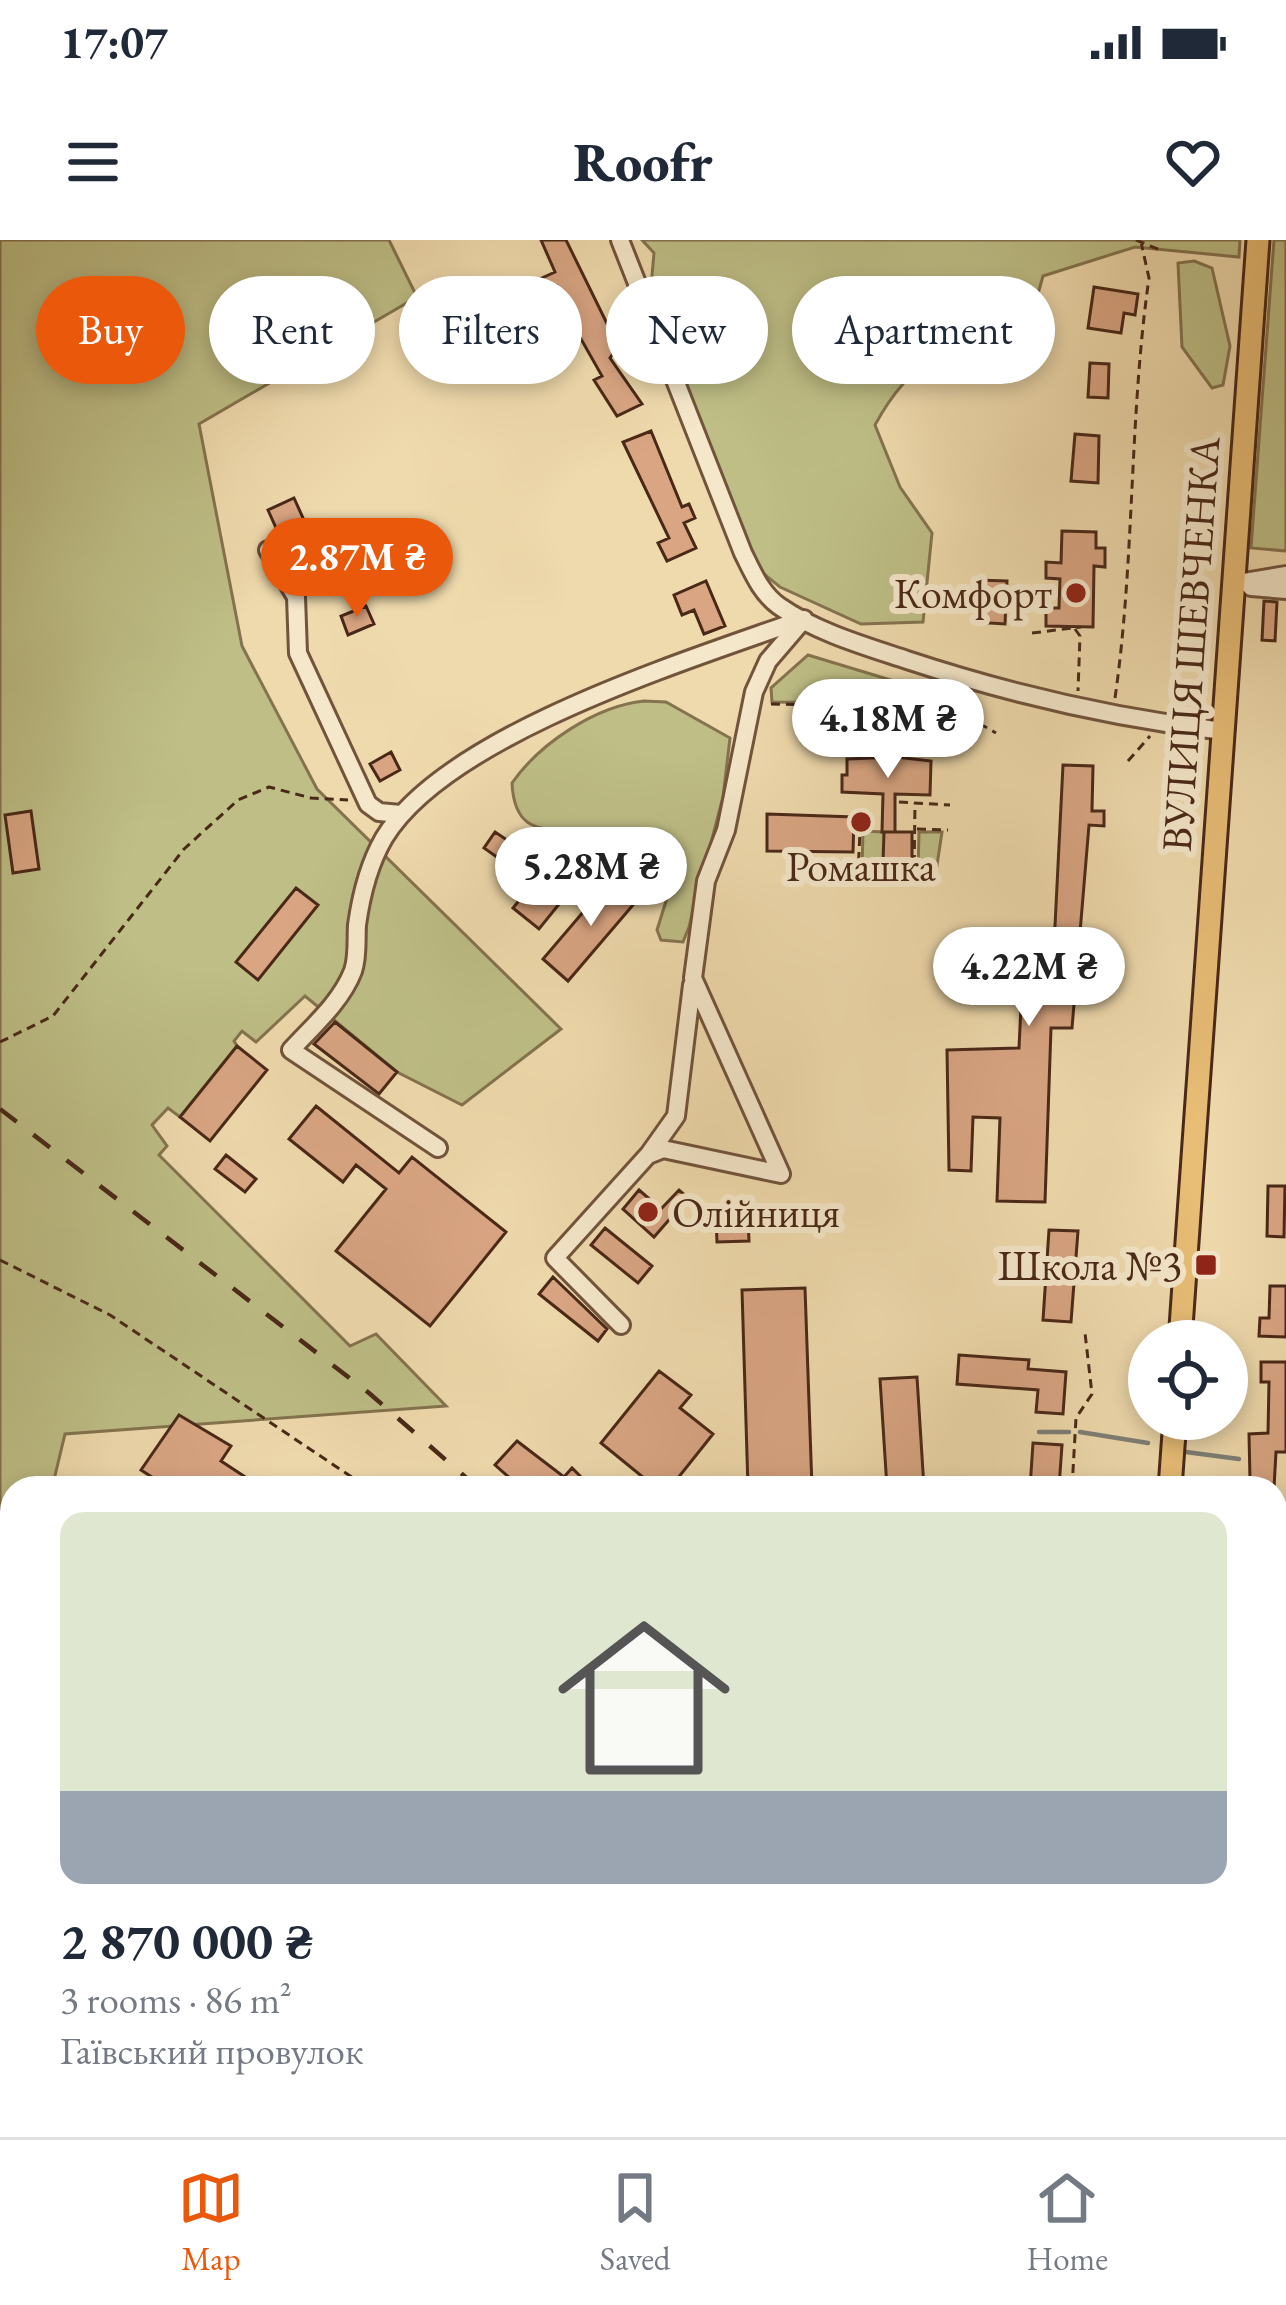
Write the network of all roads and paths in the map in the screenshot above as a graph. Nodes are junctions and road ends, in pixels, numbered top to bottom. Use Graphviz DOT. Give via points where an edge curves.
graph roads {
  1 [pos="620,240"];
  2 [pos="1258,240"];
  3 [pos="1138,241"];
  4 [pos="1160,250"];
  5 [pos="268,550"];
  6 [pos="1286,574"];
  7 [pos="1232,584"];
  8 [pos="1286,590"];
  9 [pos="804,619"];
  10 [pos="1082,626"];
  11 [pos="1075,629"];
  12 [pos="1032,633"];
  13 [pos="751,704"];
  14 [pos="1077,711"];
  15 [pos="1113,718"];
  16 [pos="1158,724"];
  17 [pos="1223,731"];
  18 [pos="996,733"];
  19 [pos="1128,761"];
  20 [pos="366,799"];
  21 [pos="898,802"];
  22 [pos="915,803"];
  23 [pos="950,805"];
  24 [pos="401,814"];
  25 [pos="915,830"];
  26 [pos="948,830"];
  27 [pos="860,831"];
  28 [pos="807,851"];
  29 [pos="807,873"];
  30 [pos="858,876"];
  31 [pos="914,879"];
  32 [pos="693,978"];
  33 [pos="0,1042"];
  34 [pos="438,1148"];
  35 [pos="648,1155"];
  36 [pos="0,1260"];
  37 [pos="1181,1320"];
  38 [pos="621,1325"];
  39 [pos="1085,1333"];
  40 [pos="1173,1440"];
  41 [pos="350,1476"];
  42 [pos="1073,1476"];
  43 [pos="1171,1476"];
  1 -- 9 [label="street" via="743,553 764,593"];
  2 -- 7 [label="main road, ВУЛИЦЯ ШЕВЧЕНКА"];
  3 -- 4 [label="path"];
  3 -- 15 [label="path" via="1149,278"];
  5 -- 20 [label="street" via="296,597 298,652"];
  6 -- 7 [label="street"];
  7 -- 8 [label="street"];
  7 -- 17 [label="main road, ВУЛИЦЯ ШЕВЧЕНКА"];
  9 -- 13 [label="street" via="768,662"];
  9 -- 14 [label="street"];
  9 -- 24 [label="street" via="515,730"];
  10 -- 11 [label="path"];
  11 -- 12 [label="path"];
  11 -- 14 [label="path"];
  13 -- 18 [label="path" via="905,709 976,720"];
  13 -- 32 [label="street" via="726,830 706,881"];
  14 -- 15 [label="street"];
  15 -- 16 [label="street"];
  16 -- 17 [label="street"];
  16 -- 19 [label="path"];
  17 -- 37 [label="main road, ВУЛИЦЯ ШЕВЧЕНКА"];
  20 -- 24 [label="street" via="379,812"];
  20 -- 33 [label="path" via="269,787 238,800 184,849 53,1016"];
  21 -- 22 [label="path"];
  22 -- 23 [label="path"];
  22 -- 25 [label="path"];
  24 -- 34 [label="street" via="371,868 356,965 344,991 291,1050"];
  25 -- 26 [label="path"];
  25 -- 31 [label="path"];
  27 -- 30 [label="path"];
  28 -- 29 [label="path"];
  32 -- 35 [label="street" via="676,1116"];
  32 -- 35 [label="street" via="781,1174 663,1149"];
  35 -- 38 [label="street" via="555,1258"];
  36 -- 41 [label="path" via="110,1315"];
  39 -- 42 [label="path" via="1092,1394 1076,1418"];
  40 -- 43 [label="main road"];
}
